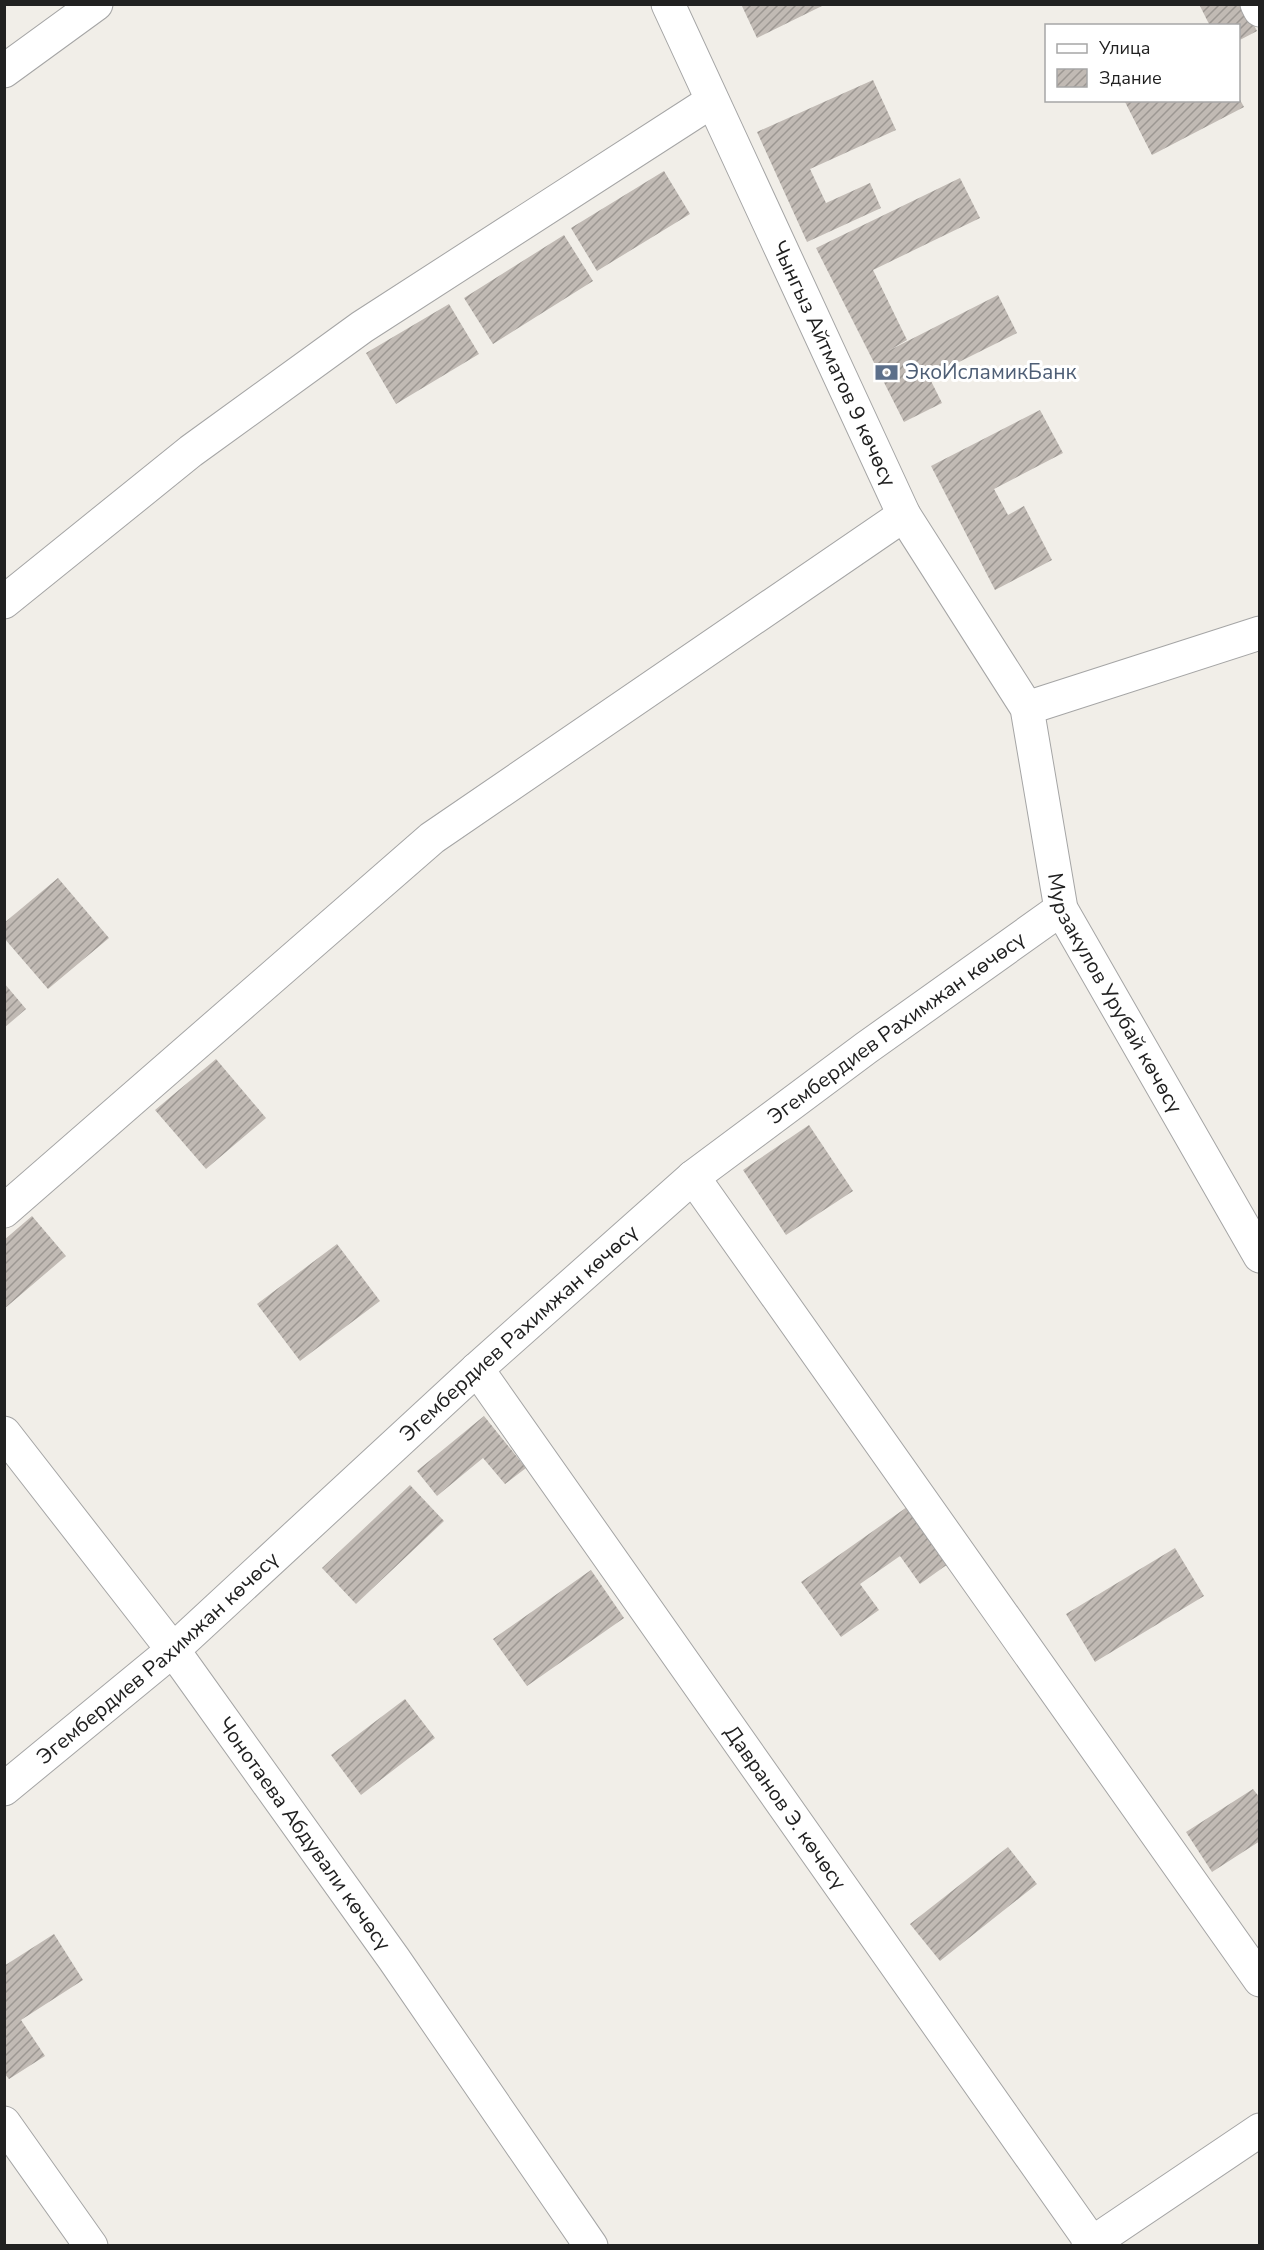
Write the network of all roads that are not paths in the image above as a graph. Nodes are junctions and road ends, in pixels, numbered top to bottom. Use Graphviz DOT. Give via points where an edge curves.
graph roads {
  1 [pos="96,4"];
  2 [pos="668,4"];
  3 [pos="1257,4"];
  4 [pos="1260,10"];
  5 [pos="4,71"];
  6 [pos="712,101"];
  7 [pos="904,515"];
  8 [pos="4,602"];
  9 [pos="1260,633"];
  10 [pos="1027,708"];
  11 [pos="1061,909"];
  12 [pos="693,1177"];
  13 [pos="4,1211"];
  14 [pos="1260,1256"];
  15 [pos="477,1369"];
  16 [pos="4,1433"];
  17 [pos="173,1650"];
  18 [pos="4,1789"];
  19 [pos="1260,1980"];
  20 [pos="4,2123"];
  21 [pos="1260,2130"];
  22 [pos="1092,2245"];
  23 [pos="91,2246"];
  24 [pos="591,2246"];
  1 -- 5 [label="street"];
  2 -- 6 [label="street, Чынгыз Айтматов 9 көчөсү"];
  3 -- 4 [label="street"];
  6 -- 7 [label="street, Чынгыз Айтматов 9 көчөсү"];
  6 -- 8 [label="street" via="362,327 191,451"];
  7 -- 10 [label="street, Чынгыз Айтматов 9 көчөсү"];
  7 -- 13 [label="street" via="432,838"];
  9 -- 10 [label="street"];
  10 -- 11 [label="street, Мурзакулов Урубай көчөсү"];
  11 -- 12 [label="street, Эгембердиев Рахимжан көчөсү"];
  11 -- 14 [label="street, Мурзакулов Урубай көчөсү"];
  12 -- 15 [label="street, Эгембердиев Рахимжан көчөсү"];
  12 -- 19 [label="street"];
  15 -- 17 [label="street, Эгембердиев Рахимжан көчөсү"];
  15 -- 22 [label="street, Давранов Э. көчөсү"];
  16 -- 17 [label="street, Чонотаева Абдували көчөсү"];
  17 -- 18 [label="street, Эгембердиев Рахимжан көчөсү"];
  17 -- 24 [label="street, Чонотаева Абдували көчөсү" via="394,1959"];
  20 -- 23 [label="street"];
  21 -- 22 [label="street"];
}
